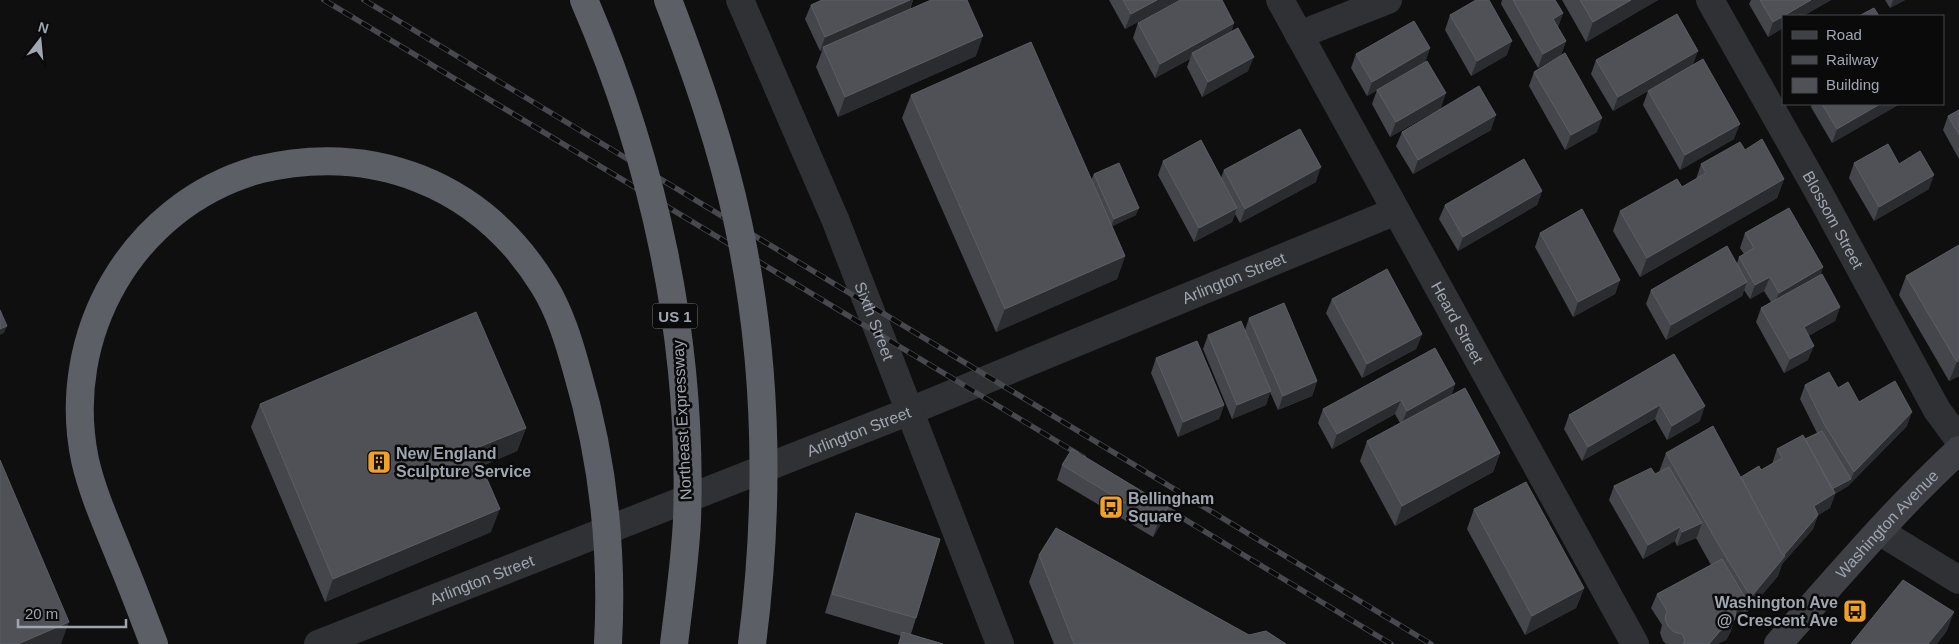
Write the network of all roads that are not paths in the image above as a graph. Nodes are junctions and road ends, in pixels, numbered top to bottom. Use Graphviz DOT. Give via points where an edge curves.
graph roads {
  1 [pos="584,0"];
  2 [pos="668,0"];
  3 [pos="740,0"];
  4 [pos="1280,0"];
  5 [pos="1388,0"];
  6 [pos="1710,0"];
  7 [pos="1299,35"];
  8 [pos="1396,211"];
  9 [pos="910,411"];
  10 [pos="1959,440"];
  11 [pos="1959,450"];
  12 [pos="1879,531"];
  13 [pos="1959,580"];
  14 [pos="154,644"];
  15 [pos="318,644"];
  16 [pos="608,644"];
  17 [pos="674,644"];
  18 [pos="752,644"];
  19 [pos="1000,644"];
  20 [pos="1635,644"];
  21 [pos="1778,644"];
  1 -- 17 [label="highway, Northeast Expressway / US 1, bridge" via="615,80 654,203 678,330 687,456 687,511"];
  2 -- 18 [label="highway, bridge" via="704,96 723,160 751,291 761,390 764,474 761,560"];
  3 -- 9 [label="street, Sixth Street" via="825,194"];
  4 -- 7 [label="street, Heard Street"];
  5 -- 7 [label="street"];
  6 -- 10 [label="street, Blossom Street" via="1938,410"];
  7 -- 8 [label="street, Heard Street"];
  8 -- 9 [label="street, Arlington Street"];
  8 -- 20 [label="street, Heard Street"];
  9 -- 15 [label="street, Arlington Street"];
  9 -- 19 [label="street, Sixth Street"];
  11 -- 12 [label="main road, Washington Avenue"];
  12 -- 13 [label="street"];
  12 -- 21 [label="main road, Washington Avenue"];
  14 -- 16 [label="highway, bridge" via="99,506 80,426 83,366 95,322 123,268 158,226 185,205 224,182 257,170 327,160 401,172 457,196 493,225 544,286 572,355 589,415 607,536"];
}
